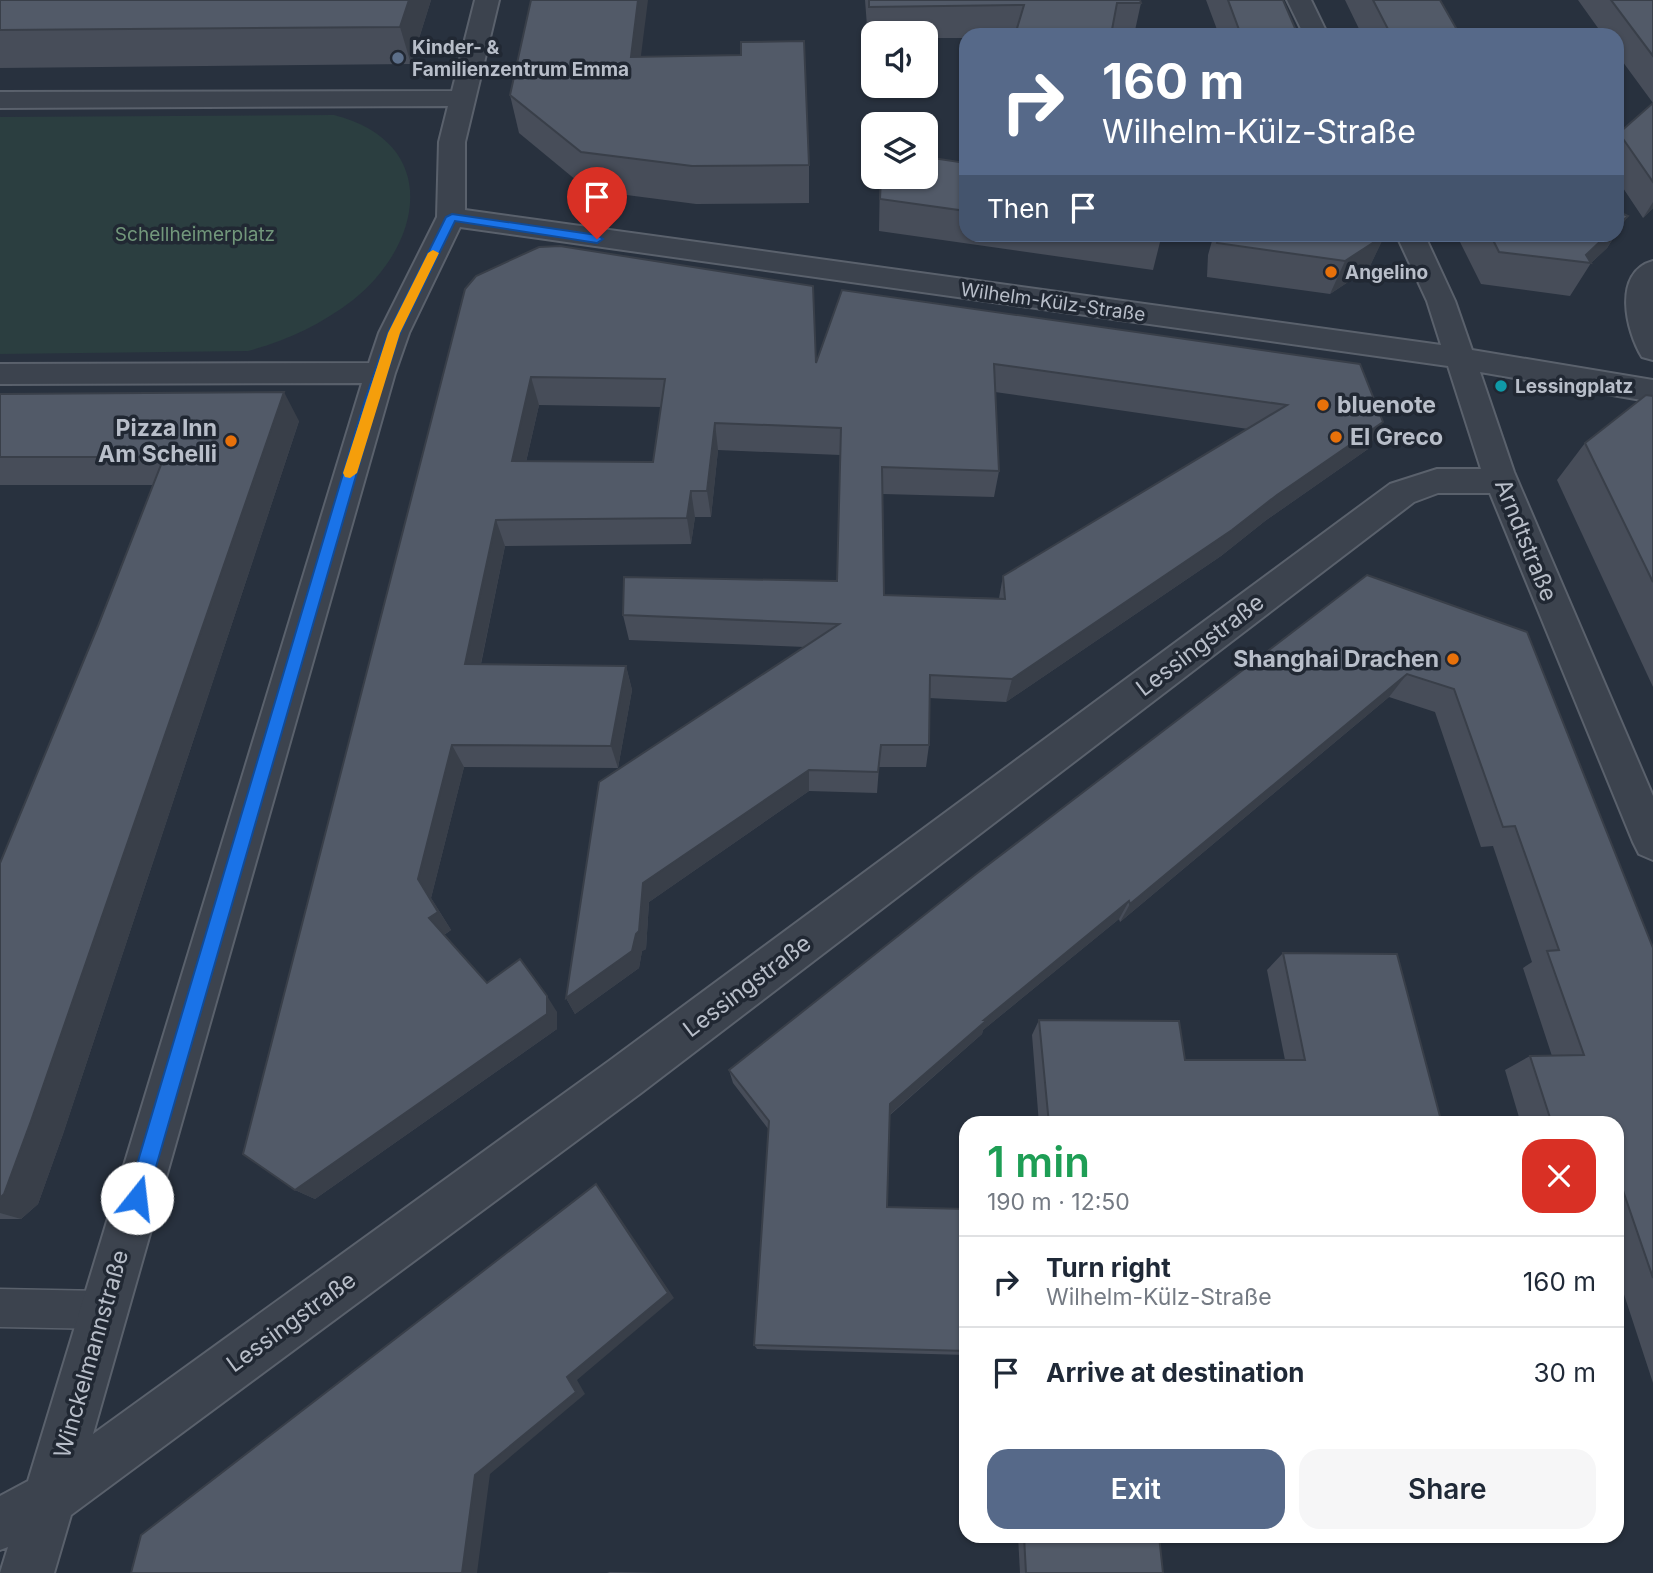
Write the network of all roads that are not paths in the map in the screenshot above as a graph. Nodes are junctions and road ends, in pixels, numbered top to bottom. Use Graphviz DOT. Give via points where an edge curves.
graph roads {
  1 [pos="487,0"];
  2 [pos="1299,0"];
  3 [pos="1313,28"];
  4 [pos="461,99"];
  5 [pos="0,100"];
  6 [pos="452,217"];
  7 [pos="1414,242"];
  8 [pos="1653,271"];
  9 [pos="1653,350"];
  10 [pos="1460,358"];
  11 [pos="380,373"];
  12 [pos="0,374"];
  13 [pos="1653,391"];
  14 [pos="1502,481"];
  15 [pos="1653,842"];
  16 [pos="0,1308"];
  17 [pos="104,1310"];
  18 [pos="48,1499"];
  19 [pos="0,1524"];
  20 [pos="27,1573"];
  1 -- 4 [label="street"];
  2 -- 3 [label="street"];
  4 -- 5 [label="street"];
  4 -- 6 [label="street" via="452,142"];
  6 -- 10 [label="street, Wilhelm-Külz-Straße"];
  6 -- 11 [label="street, Winckelmannstraße" via="394,333"];
  7 -- 10 [label="street, Arndtstraße"];
  8 -- 9 [label="street" via="1643,282 1639,298"];
  10 -- 13 [label="street, Wilhelm-Külz-Straße"];
  10 -- 14 [label="street, Arndtstraße"];
  11 -- 12 [label="street"];
  11 -- 17 [label="street, Winckelmannstraße"];
  14 -- 15 [label="street, Arndtstraße"];
  14 -- 18 [label="street, Lessingstraße" via="1437,481 1402,493 614,1085"];
  16 -- 17 [label="lane"];
  17 -- 18 [label="street, Winckelmannstraße"];
  18 -- 19 [label="street, Lessingstraße"];
  18 -- 20 [label="street, Winckelmannstraße"];
}
